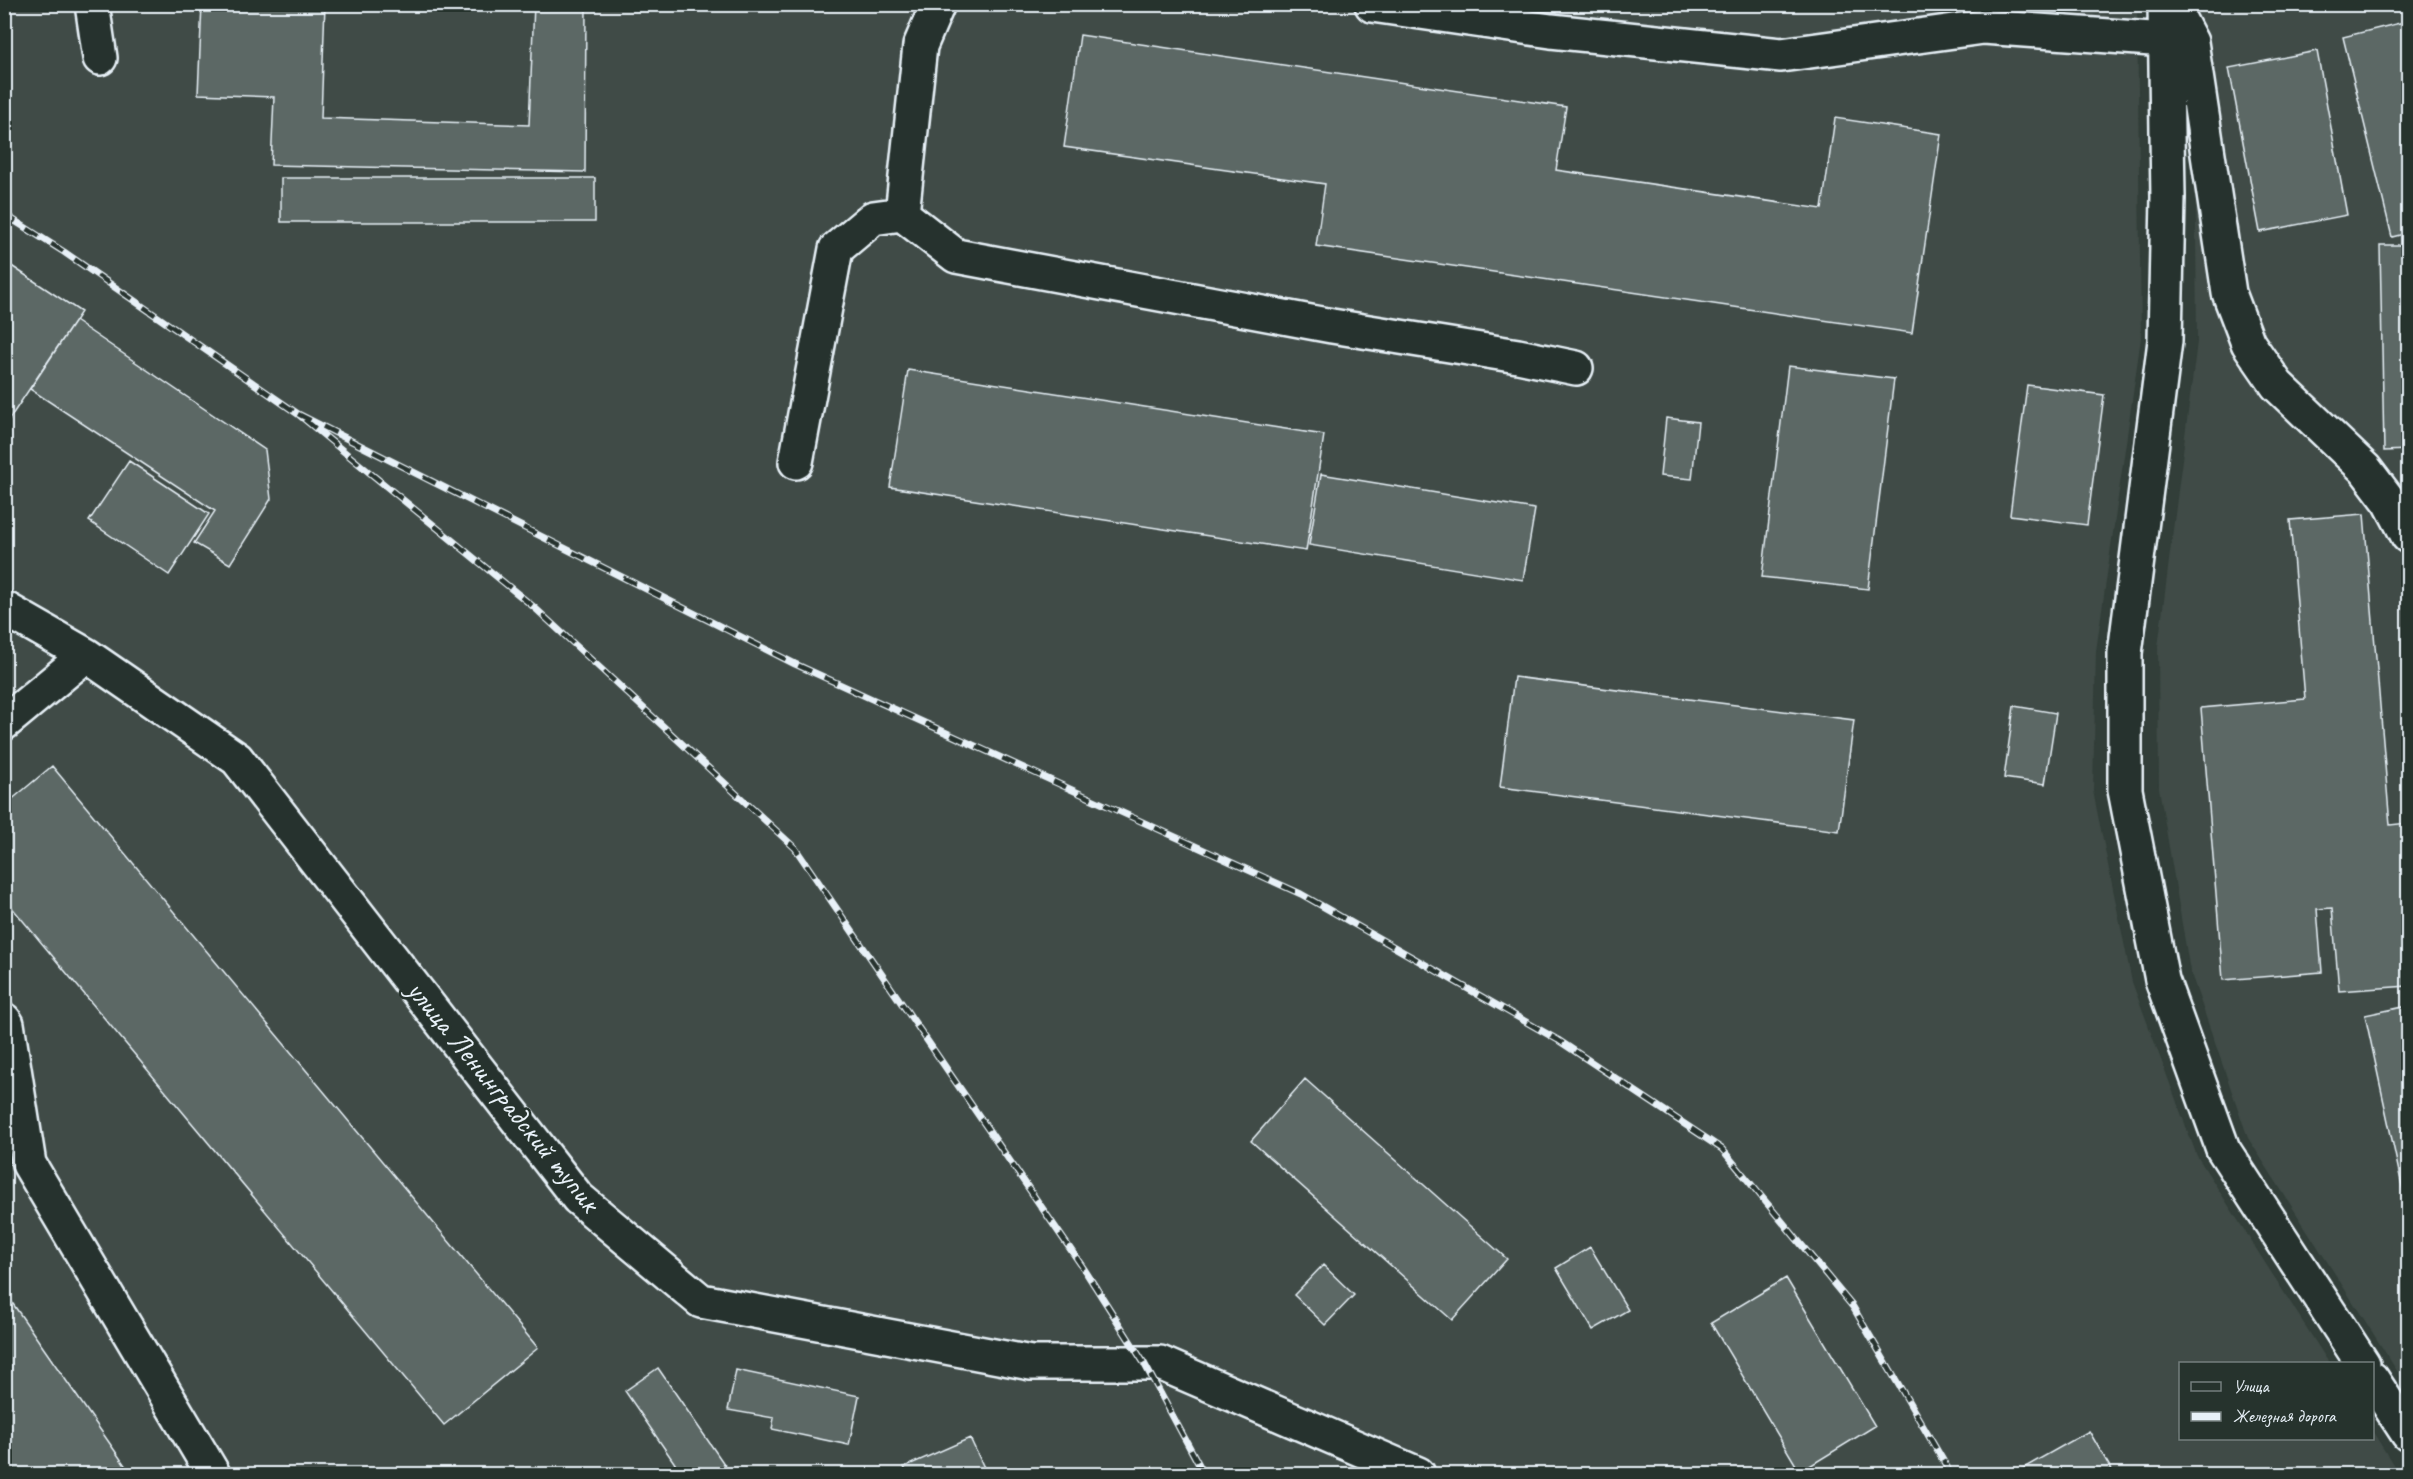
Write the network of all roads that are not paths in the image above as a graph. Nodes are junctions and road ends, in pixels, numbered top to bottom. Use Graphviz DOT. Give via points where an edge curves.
graph roads {
  1 [pos="92,4"];
  2 [pos="938,4"];
  3 [pos="2165,4"];
  4 [pos="2171,4"];
  5 [pos="1369,5"];
  6 [pos="2166,40"];
  7 [pos="100,58"];
  8 [pos="902,214"];
  9 [pos="1576,368"];
  10 [pos="796,462"];
  11 [pos="2409,536"];
  12 [pos="4,608"];
  13 [pos="86,655"];
  14 [pos="4,723"];
  15 [pos="4,1020"];
  16 [pos="2361,1362"];
  17 [pos="2374,1381"];
  18 [pos="2409,1434"];
  19 [pos="213,1474"];
  20 [pos="1418,1474"];
  1 -- 7 [label="street"];
  2 -- 8 [label="street" via="920,46"];
  3 -- 6 [label="street"];
  4 -- 11 [label="street" via="2191,42 2229,293 2248,343 2277,385 2365,469"];
  5 -- 6 [label="street" via="1551,31 1781,55 1983,27"];
  6 -- 16 [label="street" via="2165,341 2125,653 2125,790 2162,980 2223,1149"];
  8 -- 9 [label="street" via="956,256"];
  8 -- 10 [label="street" via="873,218 836,249"];
  12 -- 13 [label="street, улица Ленинградский тупик"];
  13 -- 14 [label="street"];
  13 -- 20 [label="street, улица Ленинградский тупик" via="237,759 578,1198 701,1301 1031,1364 1160,1363"];
  15 -- 19 [label="street" via="8,1024 29,1164"];
  17 -- 18 [label="street"];
}
